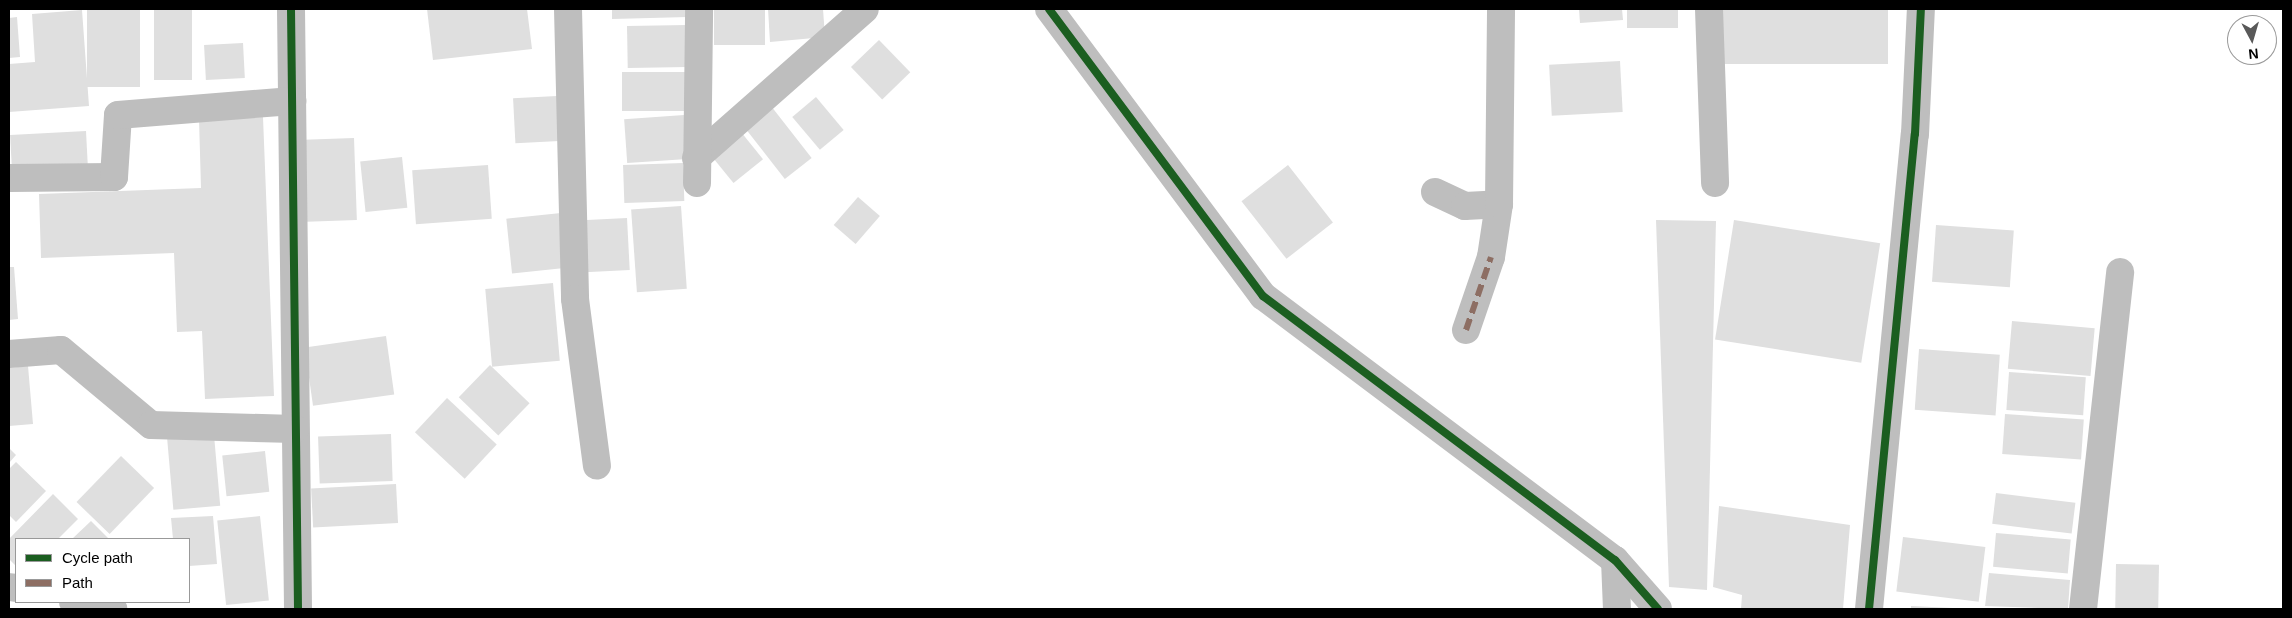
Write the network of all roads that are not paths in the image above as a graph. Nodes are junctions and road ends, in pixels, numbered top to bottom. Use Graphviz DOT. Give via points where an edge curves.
graph roads {
  1 [pos="291,9"];
  2 [pos="568,9"];
  3 [pos="699,9"];
  4 [pos="865,9"];
  5 [pos="1049,9"];
  6 [pos="1501,9"];
  7 [pos="1709,9"];
  8 [pos="1921,9"];
  9 [pos="292,102"];
  10 [pos="9,178"];
  11 [pos="1715,183"];
  12 [pos="1435,192"];
  13 [pos="1499,204"];
  14 [pos="2120,272"];
  15 [pos="1466,330"];
  16 [pos="9,354"];
  17 [pos="295,429"];
  18 [pos="597,466"];
  19 [pos="1614,560"];
  20 [pos="79,603"];
  21 [pos="113,609"];
  22 [pos="298,609"];
  23 [pos="1618,609"];
  24 [pos="1658,609"];
  25 [pos="1869,609"];
  26 [pos="2083,609"];
  1 -- 9 [label="street"];
  2 -- 18 [label="street" via="576,299"];
  3 -- 4 [label="street" via="696,170"];
  5 -- 19 [label="street" via="1263,296"];
  6 -- 13 [label="street"];
  7 -- 11 [label="street"];
  8 -- 25 [label="street" via="1915,134"];
  9 -- 10 [label="street" via="118,115 114,177"];
  9 -- 17 [label="street"];
  12 -- 13 [label="street" via="1465,206"];
  13 -- 15 [label="street" via="1491,257"];
  14 -- 26 [label="street"];
  16 -- 17 [label="street" via="61,350 151,425"];
  17 -- 22 [label="street"];
  19 -- 23 [label="street"];
  19 -- 24 [label="street"];
  20 -- 21 [label="street"];
}
